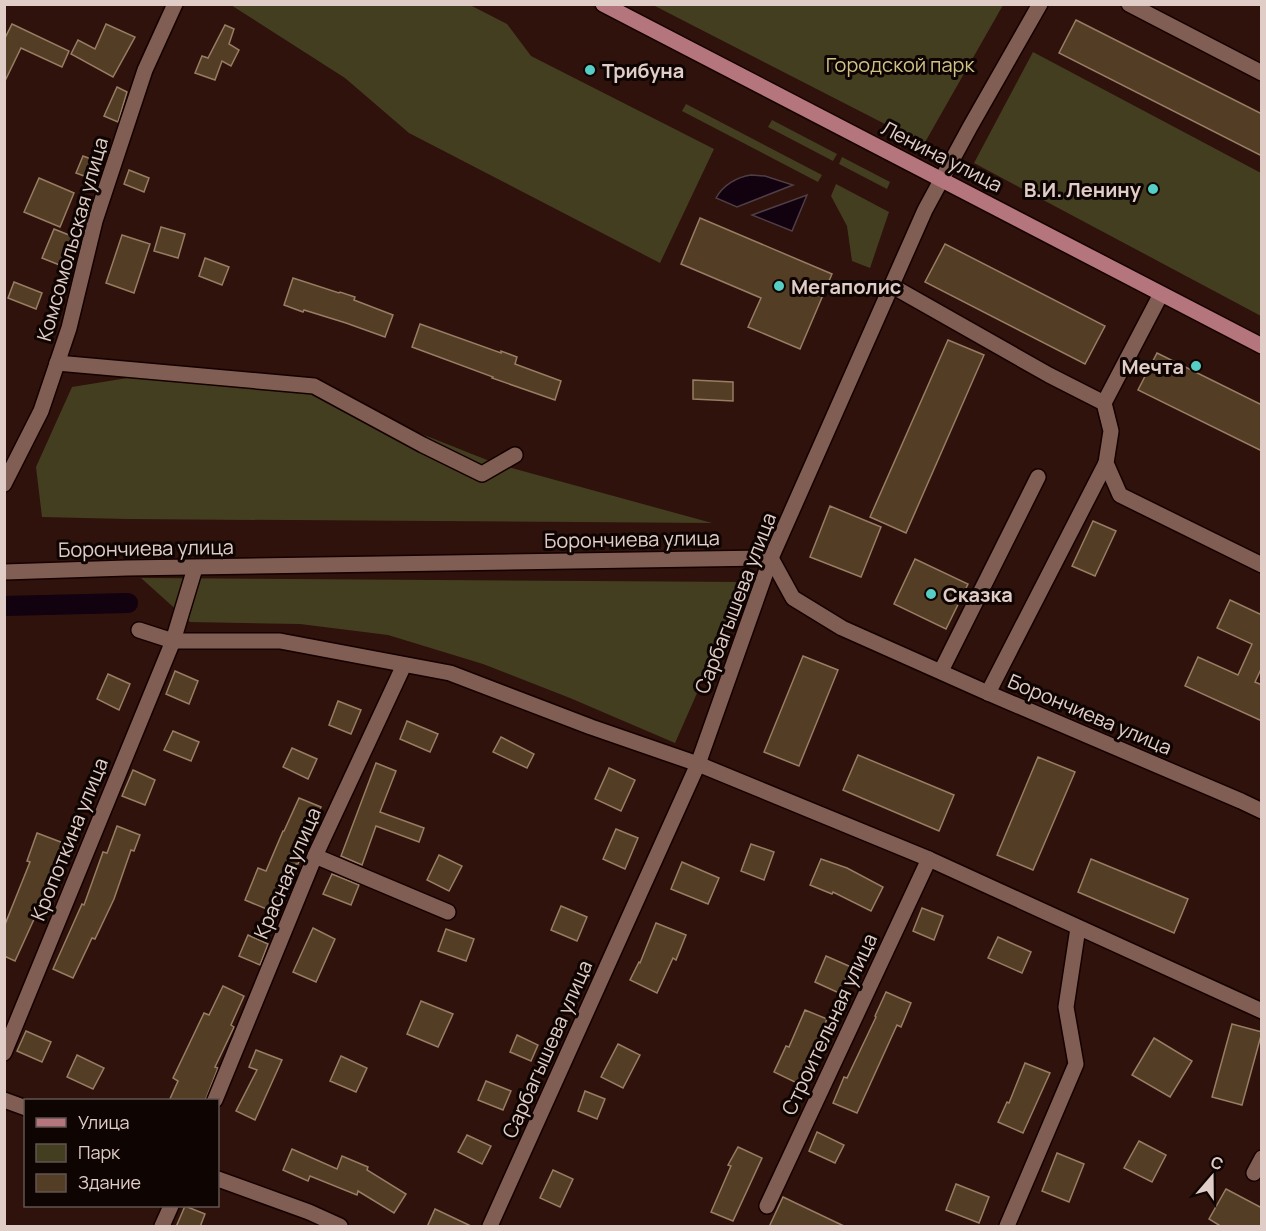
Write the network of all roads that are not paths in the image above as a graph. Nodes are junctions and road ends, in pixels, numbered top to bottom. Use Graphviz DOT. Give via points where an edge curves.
graph roads {
  1 [pos="175,4"];
  2 [pos="603,4"];
  3 [pos="1040,4"];
  4 [pos="1129,4"];
  5 [pos="1262,73"];
  6 [pos="942,180"];
  7 [pos="892,286"];
  8 [pos="1161,294"];
  9 [pos="1262,346"];
  10 [pos="57,363"];
  11 [pos="1104,403"];
  12 [pos="515,455"];
  13 [pos="1106,463"];
  14 [pos="1038,477"];
  15 [pos="4,484"];
  16 [pos="771,558"];
  17 [pos="1262,565"];
  18 [pos="195,568"];
  19 [pos="4,572"];
  20 [pos="139,630"];
  21 [pos="173,641"];
  22 [pos="404,665"];
  23 [pos="941,671"];
  24 [pos="988,693"];
  25 [pos="698,764"];
  26 [pos="1262,811"];
  27 [pos="315,856"];
  28 [pos="929,859"];
  29 [pos="448,912"];
  30 [pos="1078,928"];
  31 [pos="1262,1011"];
  32 [pos="4,1053"];
  33 [pos="216,1099"];
  34 [pos="4,1100"];
  35 [pos="24,1107"];
  36 [pos="1262,1158"];
  37 [pos="1254,1173"];
  38 [pos="219,1179"];
  39 [pos="767,1206"];
  40 [pos="171,1207"];
  41 [pos="162,1227"];
  42 [pos="340,1227"];
  43 [pos="490,1227"];
  44 [pos="1007,1227"];
  1 -- 10 [label="street, Комсомольская улица" via="146,70 95,221"];
  2 -- 6 [label="main road, Ленина улица"];
  3 -- 6 [label="street, Сарбагышева улица"];
  4 -- 5 [label="street"];
  6 -- 7 [label="street, Сарбагышева улица"];
  6 -- 8 [label="main road, Ленина улица"];
  7 -- 11 [label="street"];
  7 -- 16 [label="street, Сарбагышева улица"];
  8 -- 9 [label="main road, Ленина улица"];
  8 -- 11 [label="street"];
  10 -- 12 [label="street" via="314,386 482,474"];
  10 -- 15 [label="street, Комсомольская улица" via="41,411"];
  11 -- 13 [label="street" via="1111,431"];
  13 -- 17 [label="street" via="1120,495"];
  13 -- 24 [label="street"];
  14 -- 23 [label="street"];
  16 -- 18 [label="street, Борончиева улица"];
  16 -- 23 [label="street, Борончиева улица" via="793,598 842,628"];
  16 -- 25 [label="street, Сарбагышева улица"];
  18 -- 19 [label="street, Борончиева улица"];
  18 -- 21 [label="street, Кропоткина улица"];
  20 -- 21 [label="street"];
  21 -- 22 [label="street" via="280,641"];
  21 -- 32 [label="street, Кропоткина улица"];
  22 -- 25 [label="street" via="450,673"];
  22 -- 27 [label="street, Красная улица"];
  23 -- 24 [label="street, Борончиева улица"];
  24 -- 26 [label="street, Борончиева улица"];
  25 -- 28 [label="street"];
  25 -- 43 [label="street, Сарбагышева улица"];
  27 -- 29 [label="street"];
  27 -- 33 [label="street, Красная улица"];
  28 -- 30 [label="street"];
  28 -- 39 [label="street, Строительная улица"];
  30 -- 31 [label="street"];
  30 -- 44 [label="street" via="1066,1007 1076,1064"];
  34 -- 35 [label="street"];
  36 -- 37 [label="street"];
  38 -- 42 [label="street"];
  40 -- 41 [label="street"];
}
